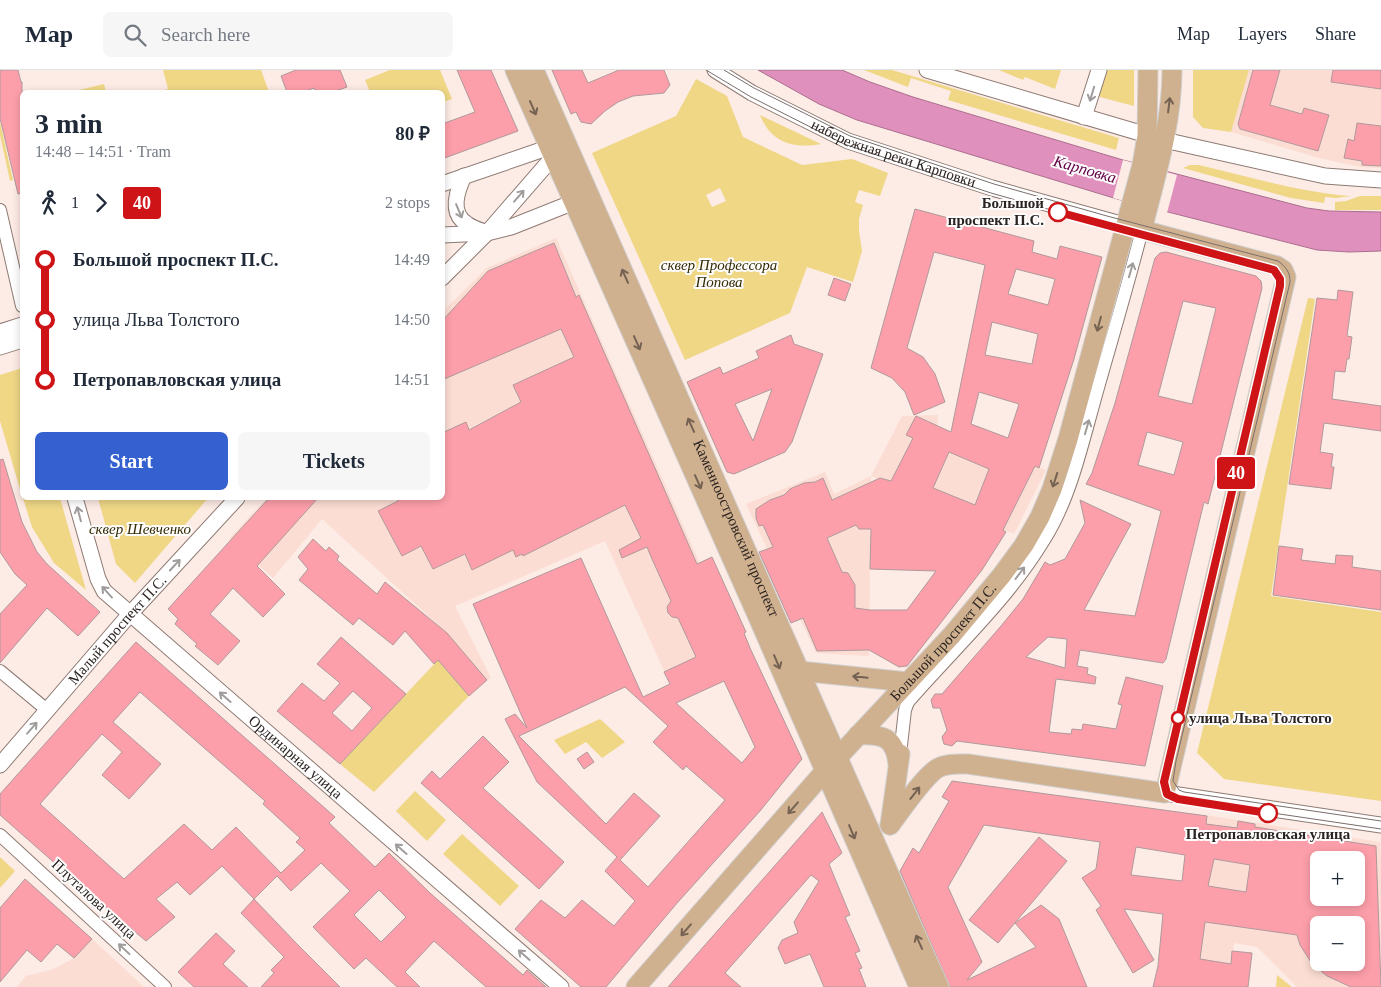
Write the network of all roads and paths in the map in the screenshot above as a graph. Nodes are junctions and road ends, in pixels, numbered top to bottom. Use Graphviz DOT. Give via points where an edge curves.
graph roads {
  1 [pos="516,70"];
  2 [pos="534,70"];
  3 [pos="715,70"];
  4 [pos="927,70"];
  5 [pos="1099,70"];
  6 [pos="1148,70"];
  7 [pos="1172,70"];
  8 [pos="1084,117"];
  9 [pos="1155,138"];
  10 [pos="557,148"];
  11 [pos="464,176"];
  12 [pos="1381,180"];
  13 [pos="445,183"];
  14 [pos="574,202"];
  15 [pos="0,210"];
  16 [pos="1134,228"];
  17 [pos="487,233"];
  18 [pos="445,236"];
  19 [pos="445,275"];
  20 [pos="20,297"];
  21 [pos="20,326"];
  22 [pos="0,332"];
  23 [pos="20,341"];
  24 [pos="0,347"];
  25 [pos="75,500"];
  26 [pos="236,500"];
  27 [pos="130,614"];
  28 [pos="0,671"];
  29 [pos="799,671"];
  30 [pos="908,682"];
  31 [pos="47,710"];
  32 [pos="858,734"];
  33 [pos="899,759"];
  34 [pos="832,764"];
  35 [pos="0,765"];
  36 [pos="1165,793"];
  37 [pos="890,825"];
  38 [pos="1381,826"];
  39 [pos="0,835"];
  40 [pos="885,863"];
  41 [pos="165,987"];
  42 [pos="561,987"];
  43 [pos="636,987"];
  44 [pos="919,987"];
  45 [pos="939,987"];
  1 -- 10 [label="main road, Каменноостровский проспект, one-way"];
  2 -- 10 [label="main road, Каменноостровский проспект"];
  3 -- 16 [label="street, набережная реки Карповки" via="752,93 848,141 992,188"];
  4 -- 8 [label="street"];
  5 -- 8 [label="street, one-way"];
  6 -- 9 [label="main road"];
  9 -- 7 [label="main road, one-way" via="1170,100"];
  8 -- 9 [label="street"];
  9 -- 12 [label="street" via="1325,176"];
  9 -- 16 [label="main road"];
  10 -- 11 [label="street"];
  10 -- 14 [label="main road, Каменноостровский проспект"];
  17 -- 10 [label="street, one-way"];
  29 -- 10 [label="main road, Каменноостровский проспект, one-way"];
  11 -- 13 [label="street"];
  11 -- 17 [label="street, one-way" via="455,202 458,214 465,224"];
  14 -- 17 [label="street"];
  14 -- 34 [label="main road, Каменноостровский проспект, one-way"];
  15 -- 20 [label="street"];
  16 -- 30 [label="main road, Большой проспект П.С., one-way" via="1052,490 1040,516 1024,545 1002,574"];
  33 -- 16 [label="street, Большой проспект П.С., one-way" via="908,702 1017,578 1044,541 1066,494 1082,444"];
  16 -- 36 [label="main road, набережная реки Карповки" via="1277,266 1286,277"];
  17 -- 18 [label="street"];
  17 -- 19 [label="street"];
  21 -- 22 [label="street"];
  23 -- 24 [label="street"];
  27 -- 25 [label="street, Ординарная улица, one-way" via="104,591 98,579"];
  27 -- 26 [label="street, Малый проспект П.С., one-way"];
  27 -- 31 [label="street, Малый проспект П.С."];
  42 -- 27 [label="street, Ординарная улица, one-way"];
  28 -- 31 [label="street"];
  30 -- 29 [label="main road, one-way"];
  29 -- 34 [label="main road, Каменноостровский проспект"];
  30 -- 32 [label="main road, Большой проспект П.С."];
  35 -- 31 [label="street, Малый проспект П.С., one-way"];
  32 -- 33 [label="main road" via="887,738"];
  32 -- 34 [label="main road, Большой проспект П.С."];
  33 -- 37 [label="main road"];
  34 -- 40 [label="main road, Каменноостровский проспект"];
  34 -- 43 [label="main road, Большой проспект П.С., one-way"];
  34 -- 44 [label="main road, Каменноостровский проспект, one-way"];
  37 -- 36 [label="main road, one-way" via="930,774 937,768 955,764"];
  36 -- 38 [label="street"];
  37 -- 40 [label="main road"];
  41 -- 39 [label="street, Плуталова улица, one-way"];
  45 -- 40 [label="main road, Каменноостровский проспект, one-way"];
}
